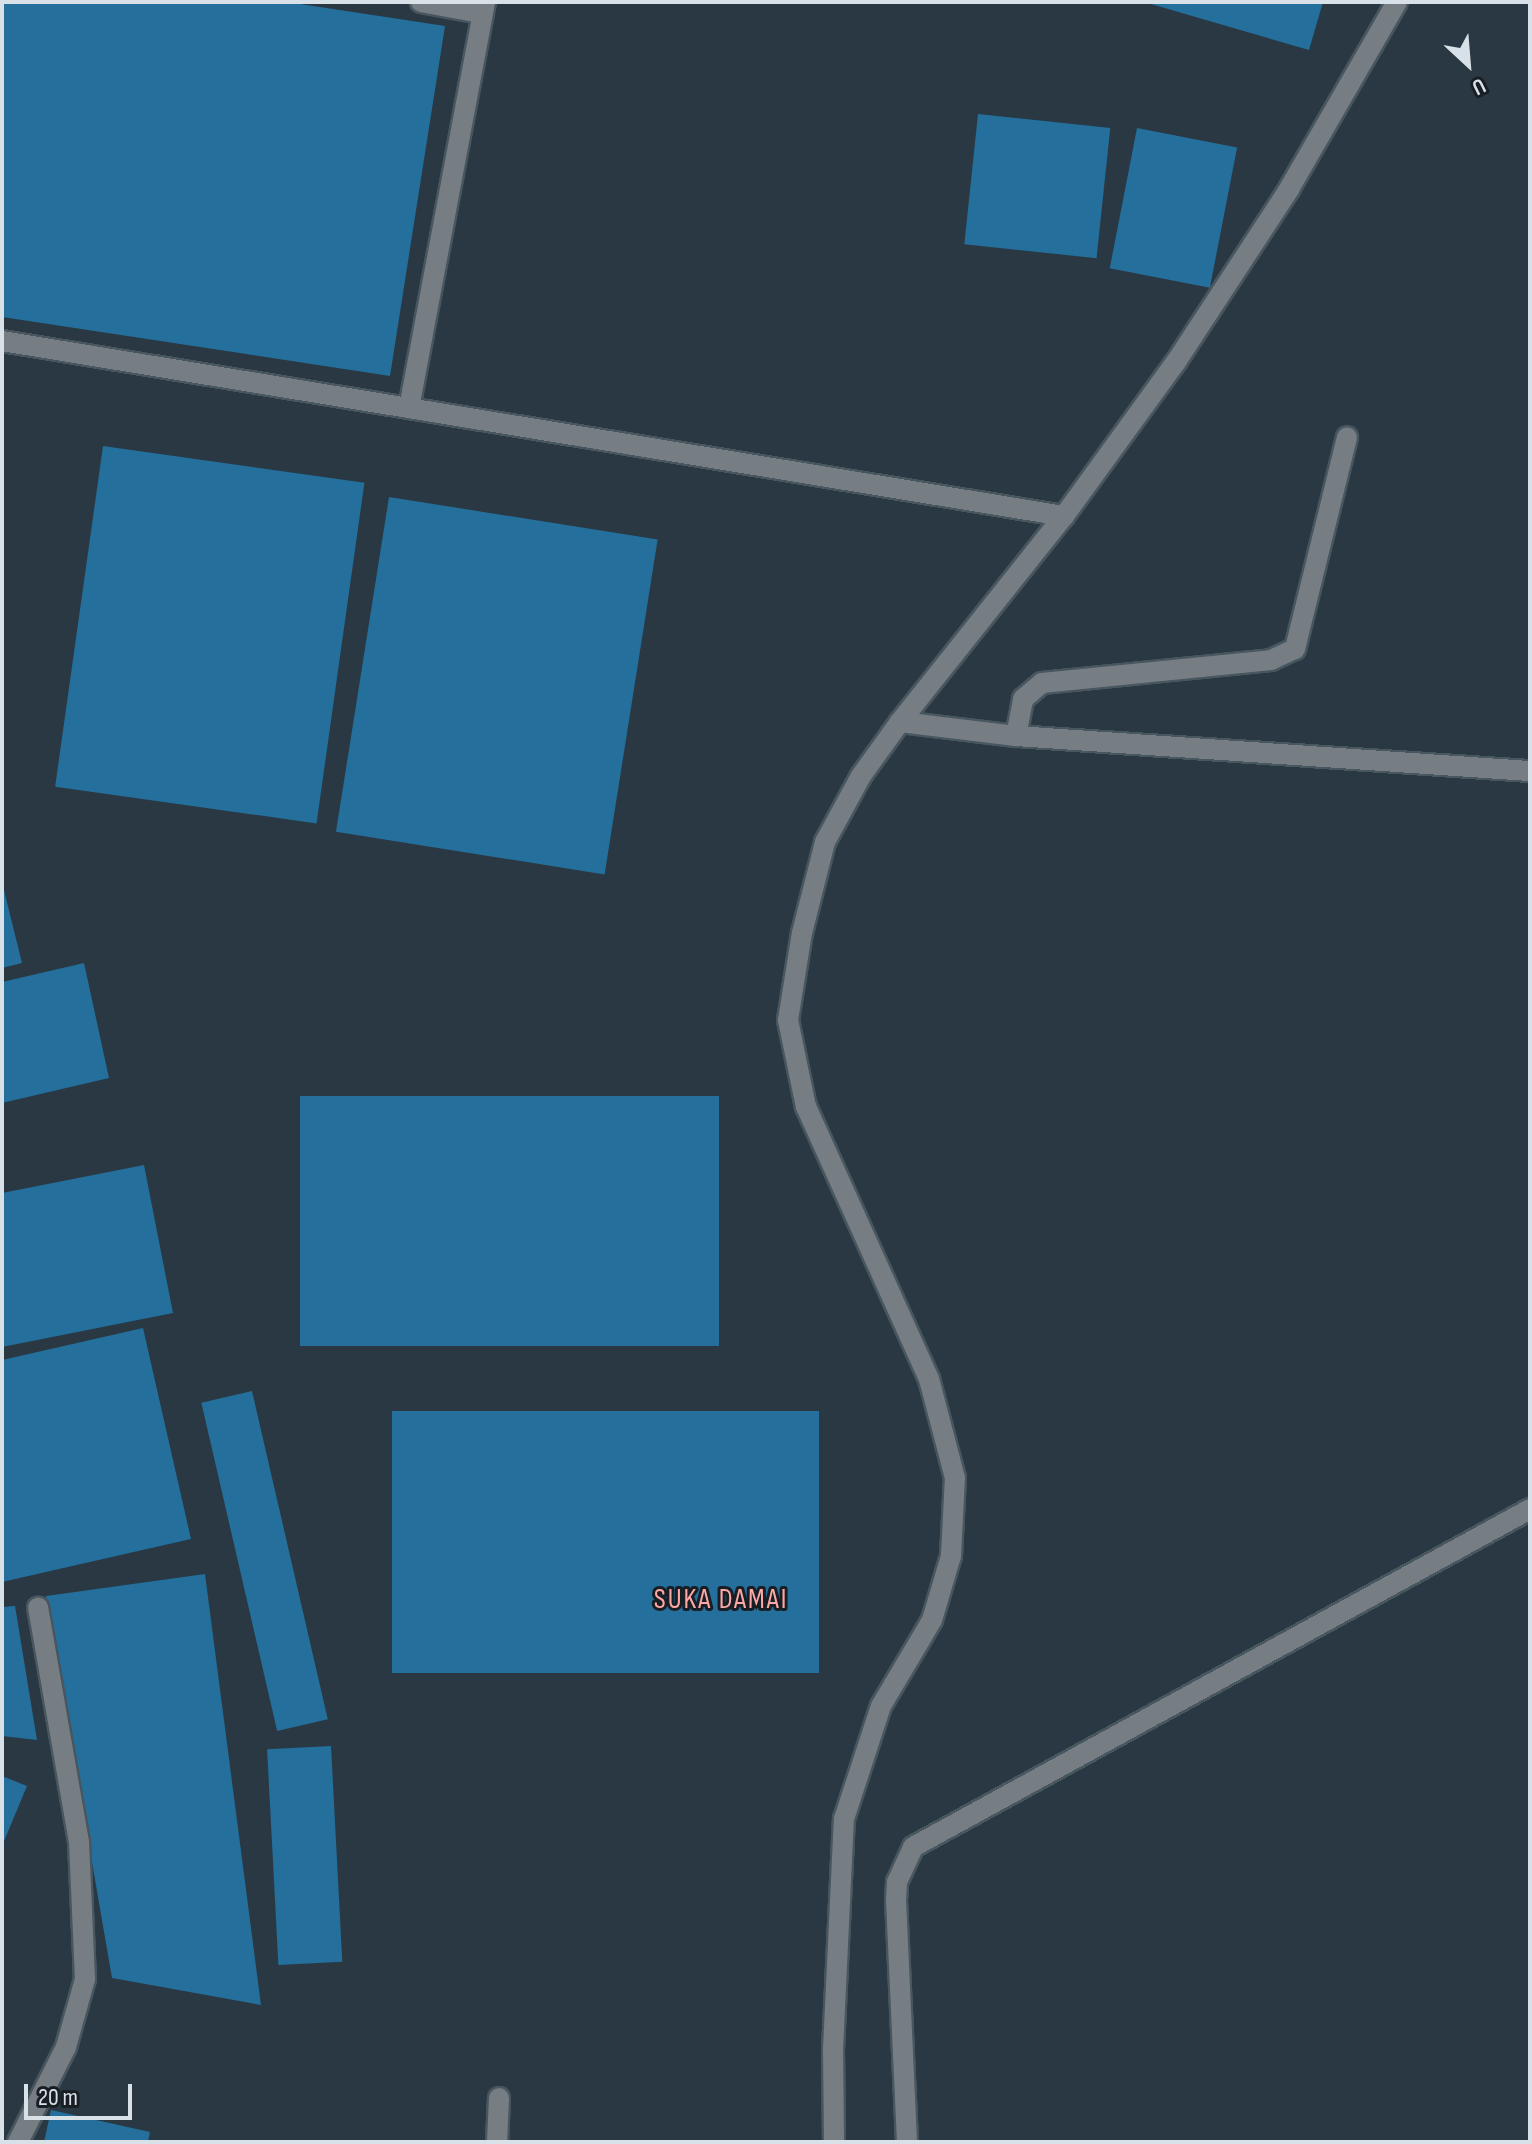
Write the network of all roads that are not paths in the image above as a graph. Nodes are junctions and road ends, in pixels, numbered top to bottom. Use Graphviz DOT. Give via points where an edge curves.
graph roads {
  1 [pos="421,2"];
  2 [pos="1397,2"];
  3 [pos="483,7"];
  4 [pos="2,341"];
  5 [pos="409,408"];
  6 [pos="1347,437"];
  7 [pos="1064,516"];
  8 [pos="900,722"];
  9 [pos="1016,736"];
  10 [pos="1530,771"];
  11 [pos="1530,1509"];
  12 [pos="38,1608"];
  13 [pos="499,2098"];
  14 [pos="18,2142"];
  15 [pos="497,2142"];
  16 [pos="834,2142"];
  17 [pos="907,2142"];
  1 -- 3 [label="street"];
  2 -- 7 [label="street" via="1289,189 1176,362"];
  3 -- 5 [label="street"];
  4 -- 5 [label="street"];
  5 -- 7 [label="street"];
  6 -- 9 [label="street" via="1295,649 1280,659 1042,683 1023,699"];
  7 -- 8 [label="street"];
  8 -- 9 [label="street"];
  8 -- 16 [label="street" via="861,776 825,842 788,1020 806,1107 929,1379 955,1478 951,1556 932,1620 881,1706 844,1819"];
  9 -- 10 [label="street"];
  11 -- 17 [label="street" via="913,1847 897,1882 896,1901"];
  12 -- 14 [label="street" via="79,1842 85,1979 66,2047"];
  13 -- 15 [label="street"];
}
